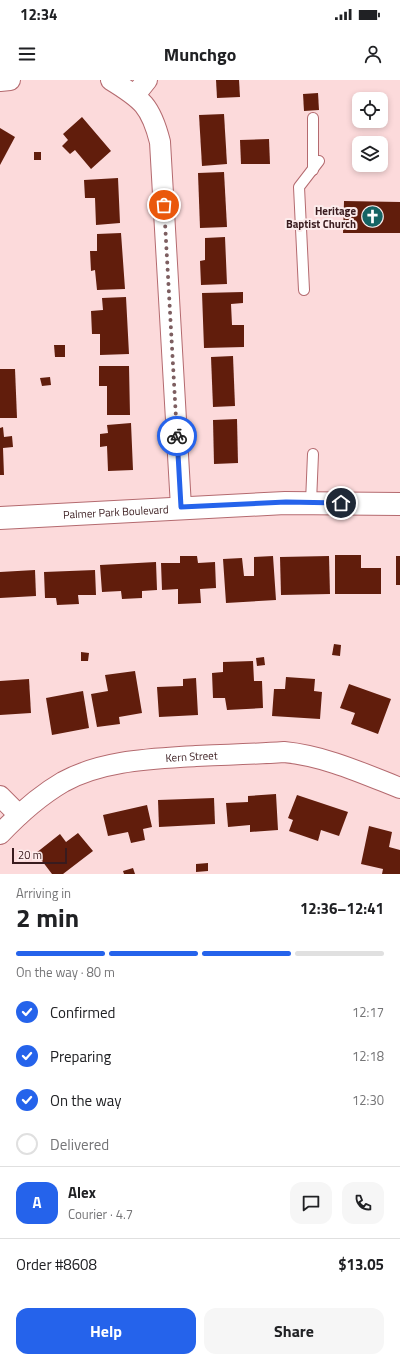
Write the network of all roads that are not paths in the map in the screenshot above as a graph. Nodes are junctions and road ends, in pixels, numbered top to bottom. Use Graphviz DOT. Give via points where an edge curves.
graph roads {
  1 [pos="10,80"];
  2 [pos="111,80"];
  3 [pos="0,81"];
  4 [pos="141,88"];
  5 [pos="313,118"];
  6 [pos="304,290"];
  7 [pos="313,454"];
  8 [pos="311,502"];
  9 [pos="400,504"];
  10 [pos="181,507"];
  11 [pos="0,518"];
  12 [pos="400,788"];
  13 [pos="0,796"];
  14 [pos="18,815"];
  15 [pos="0,834"];
  1 -- 3 [label="street"];
  2 -- 4 [label="street"];
  4 -- 10 [label="street" via="160,142"];
  5 -- 6 [label="lane" via="316,165 299,187"];
  7 -- 8 [label="lane"];
  8 -- 9 [label="main road, Palmer Park Boulevard"];
  8 -- 10 [label="main road, Palmer Park Boulevard"];
  10 -- 11 [label="main road, Palmer Park Boulevard"];
  12 -- 14 [label="street, Kern Street" via="328,759 307,754 284,752 144,759 89,772 65,781"];
  13 -- 14 [label="street"];
  14 -- 15 [label="street, Kern Street"];
}
